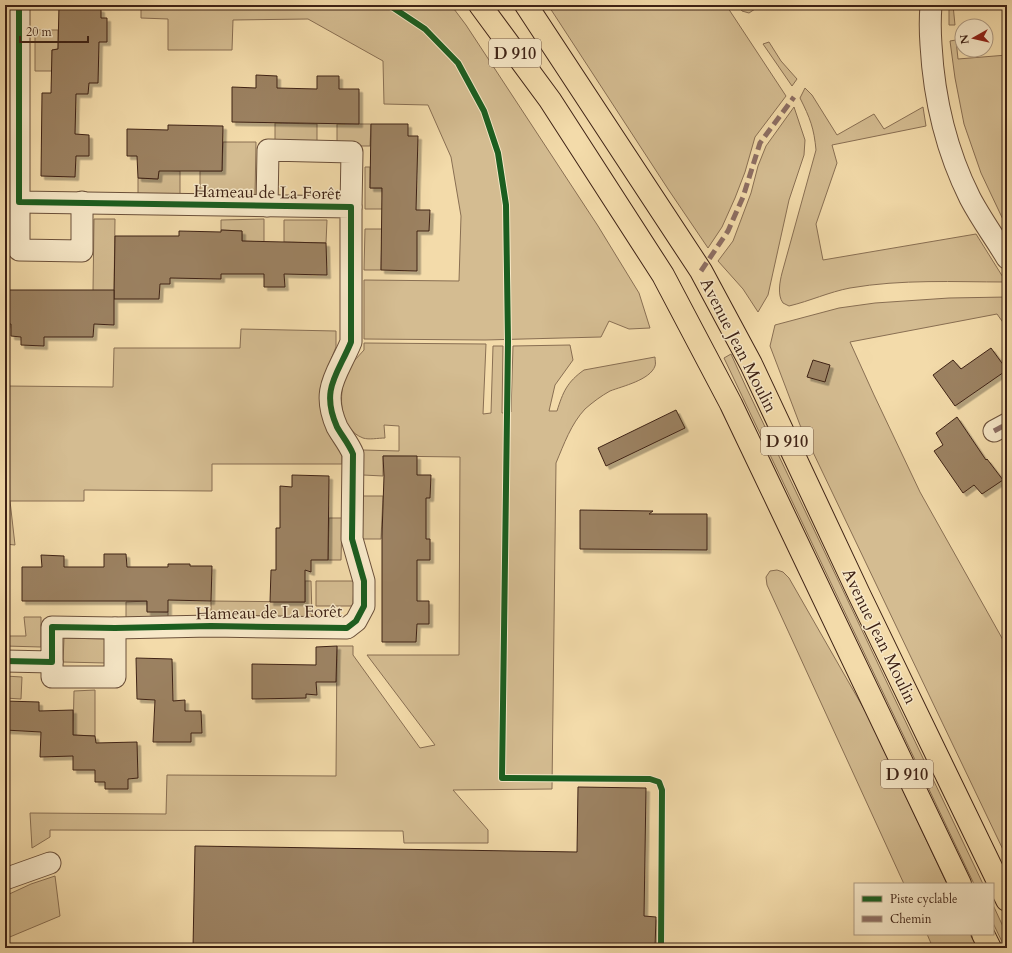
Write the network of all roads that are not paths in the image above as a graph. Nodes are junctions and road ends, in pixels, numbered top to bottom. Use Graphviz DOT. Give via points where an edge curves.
graph roads {
  1 [pos="19,5"];
  2 [pos="480,5"];
  3 [pos="526,5"];
  4 [pos="931,5"];
  5 [pos="20,202"];
  6 [pos="82,202"];
  7 [pos="267,206"];
  8 [pos="351,207"];
  9 [pos="1007,258"];
  10 [pos="115,628"];
  11 [pos="5,661"];
  12 [pos="52,662"];
  13 [pos="50,863"];
  14 [pos="5,880"];
  15 [pos="960,883"];
  16 [pos="1007,900"];
  17 [pos="984,935"];
  18 [pos="990,948"];
  1 -- 5 [label="street"];
  2 -- 15 [label="main road, Avenue Jean Moulin / D 910" via="550,100 663,275 731,404"];
  3 -- 16 [label="main road, Avenue Jean Moulin / D 910" via="701,271 751,364"];
  4 -- 9 [label="street" via="932,62 938,108 952,156 971,199"];
  5 -- 6 [label="street, Hameau de La Forêt"];
  5 -- 6 [label="street" via="19,250 82,251"];
  6 -- 7 [label="street, Hameau de La Forêt"];
  7 -- 8 [label="street, Hameau de La Forêt"];
  7 -- 8 [label="street, Hameau de La Forêt" via="268,150 352,152"];
  8 -- 10 [label="street, Hameau de La Forêt" via="351,342 331,385 330,404 337,426 353,454 352,539 364,581 364,606 356,621 347,628"];
  10 -- 12 [label="street, Hameau de La Forêt" via="52,627"];
  10 -- 12 [label="street, Hameau de La Forêt" via="115,677 52,677"];
  11 -- 12 [label="street"];
  13 -- 14 [label="street"];
  17 -- 18 [label="main road"];
}
